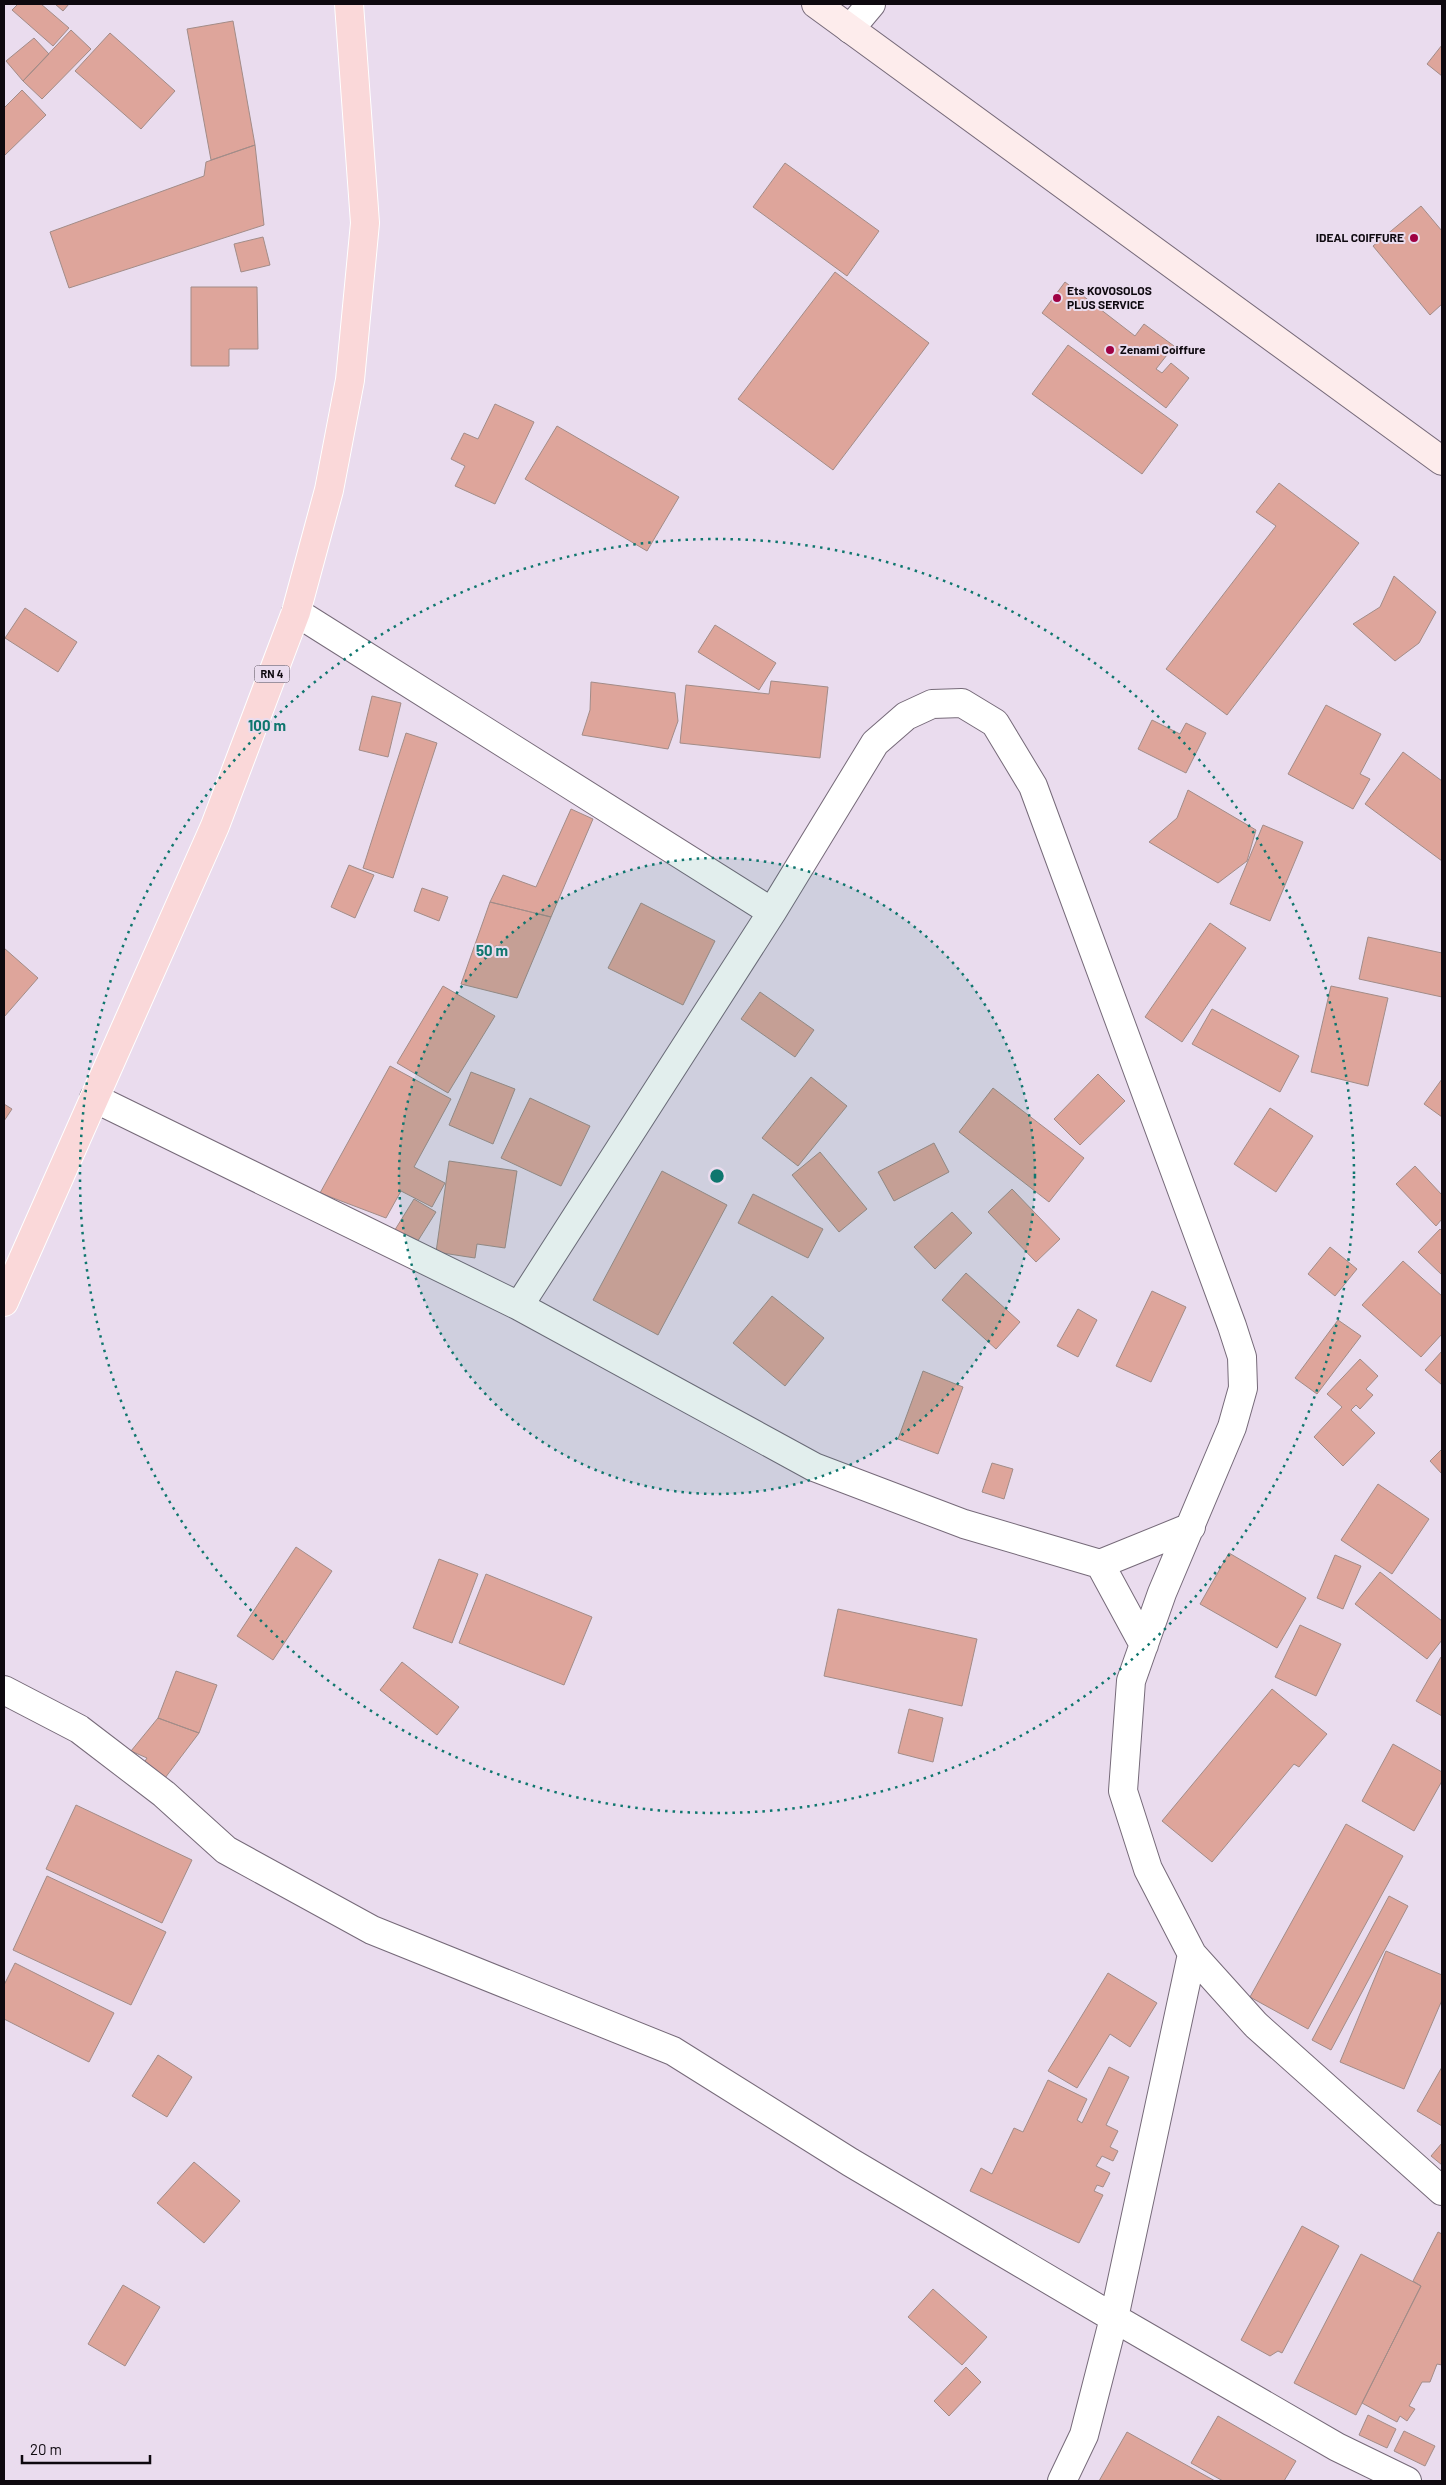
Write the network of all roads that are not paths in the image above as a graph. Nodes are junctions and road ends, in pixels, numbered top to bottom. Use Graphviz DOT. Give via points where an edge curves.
graph roads {
  1 [pos="349,4"];
  2 [pos="816,4"];
  3 [pos="871,4"];
  4 [pos="850,29"];
  5 [pos="1442,462"];
  6 [pos="296,612"];
  7 [pos="772,912"];
  8 [pos="94,1098"];
  9 [pos="11,1266"];
  10 [pos="4,1302"];
  11 [pos="519,1306"];
  12 [pos="1191,1527"];
  13 [pos="1100,1564"];
  14 [pos="1144,1644"];
  15 [pos="4,1690"];
  16 [pos="1192,1954"];
  17 [pos="1442,2191"];
  18 [pos="1114,2318"];
  19 [pos="1062,2481"];
  20 [pos="1407,2481"];
  1 -- 6 [label="main road, RN 4" via="365,223 350,380 329,490"];
  2 -- 4 [label="main road"];
  3 -- 4 [label="street"];
  4 -- 5 [label="main road"];
  6 -- 7 [label="street"];
  6 -- 8 [label="main road, RN 4" via="215,826"];
  7 -- 11 [label="street"];
  7 -- 12 [label="street" via="875,743 906,716 932,704 962,703 995,722 1033,786 1242,1357 1243,1388 1232,1427"];
  8 -- 9 [label="main road, RN 4"];
  8 -- 11 [label="street"];
  9 -- 10 [label="main road, RN 4"];
  11 -- 13 [label="street" via="814,1467 964,1524"];
  12 -- 13 [label="street"];
  12 -- 14 [label="street"];
  13 -- 14 [label="street"];
  14 -- 16 [label="street" via="1131,1681 1123,1791 1148,1869"];
  15 -- 18 [label="street" via="79,1729 164,1794 226,1850 372,1930 673,2051 850,2162"];
  16 -- 17 [label="street" via="1256,2025"];
  16 -- 18 [label="street"];
  18 -- 19 [label="street" via="1084,2435"];
  18 -- 20 [label="street" via="1337,2447"];
}
